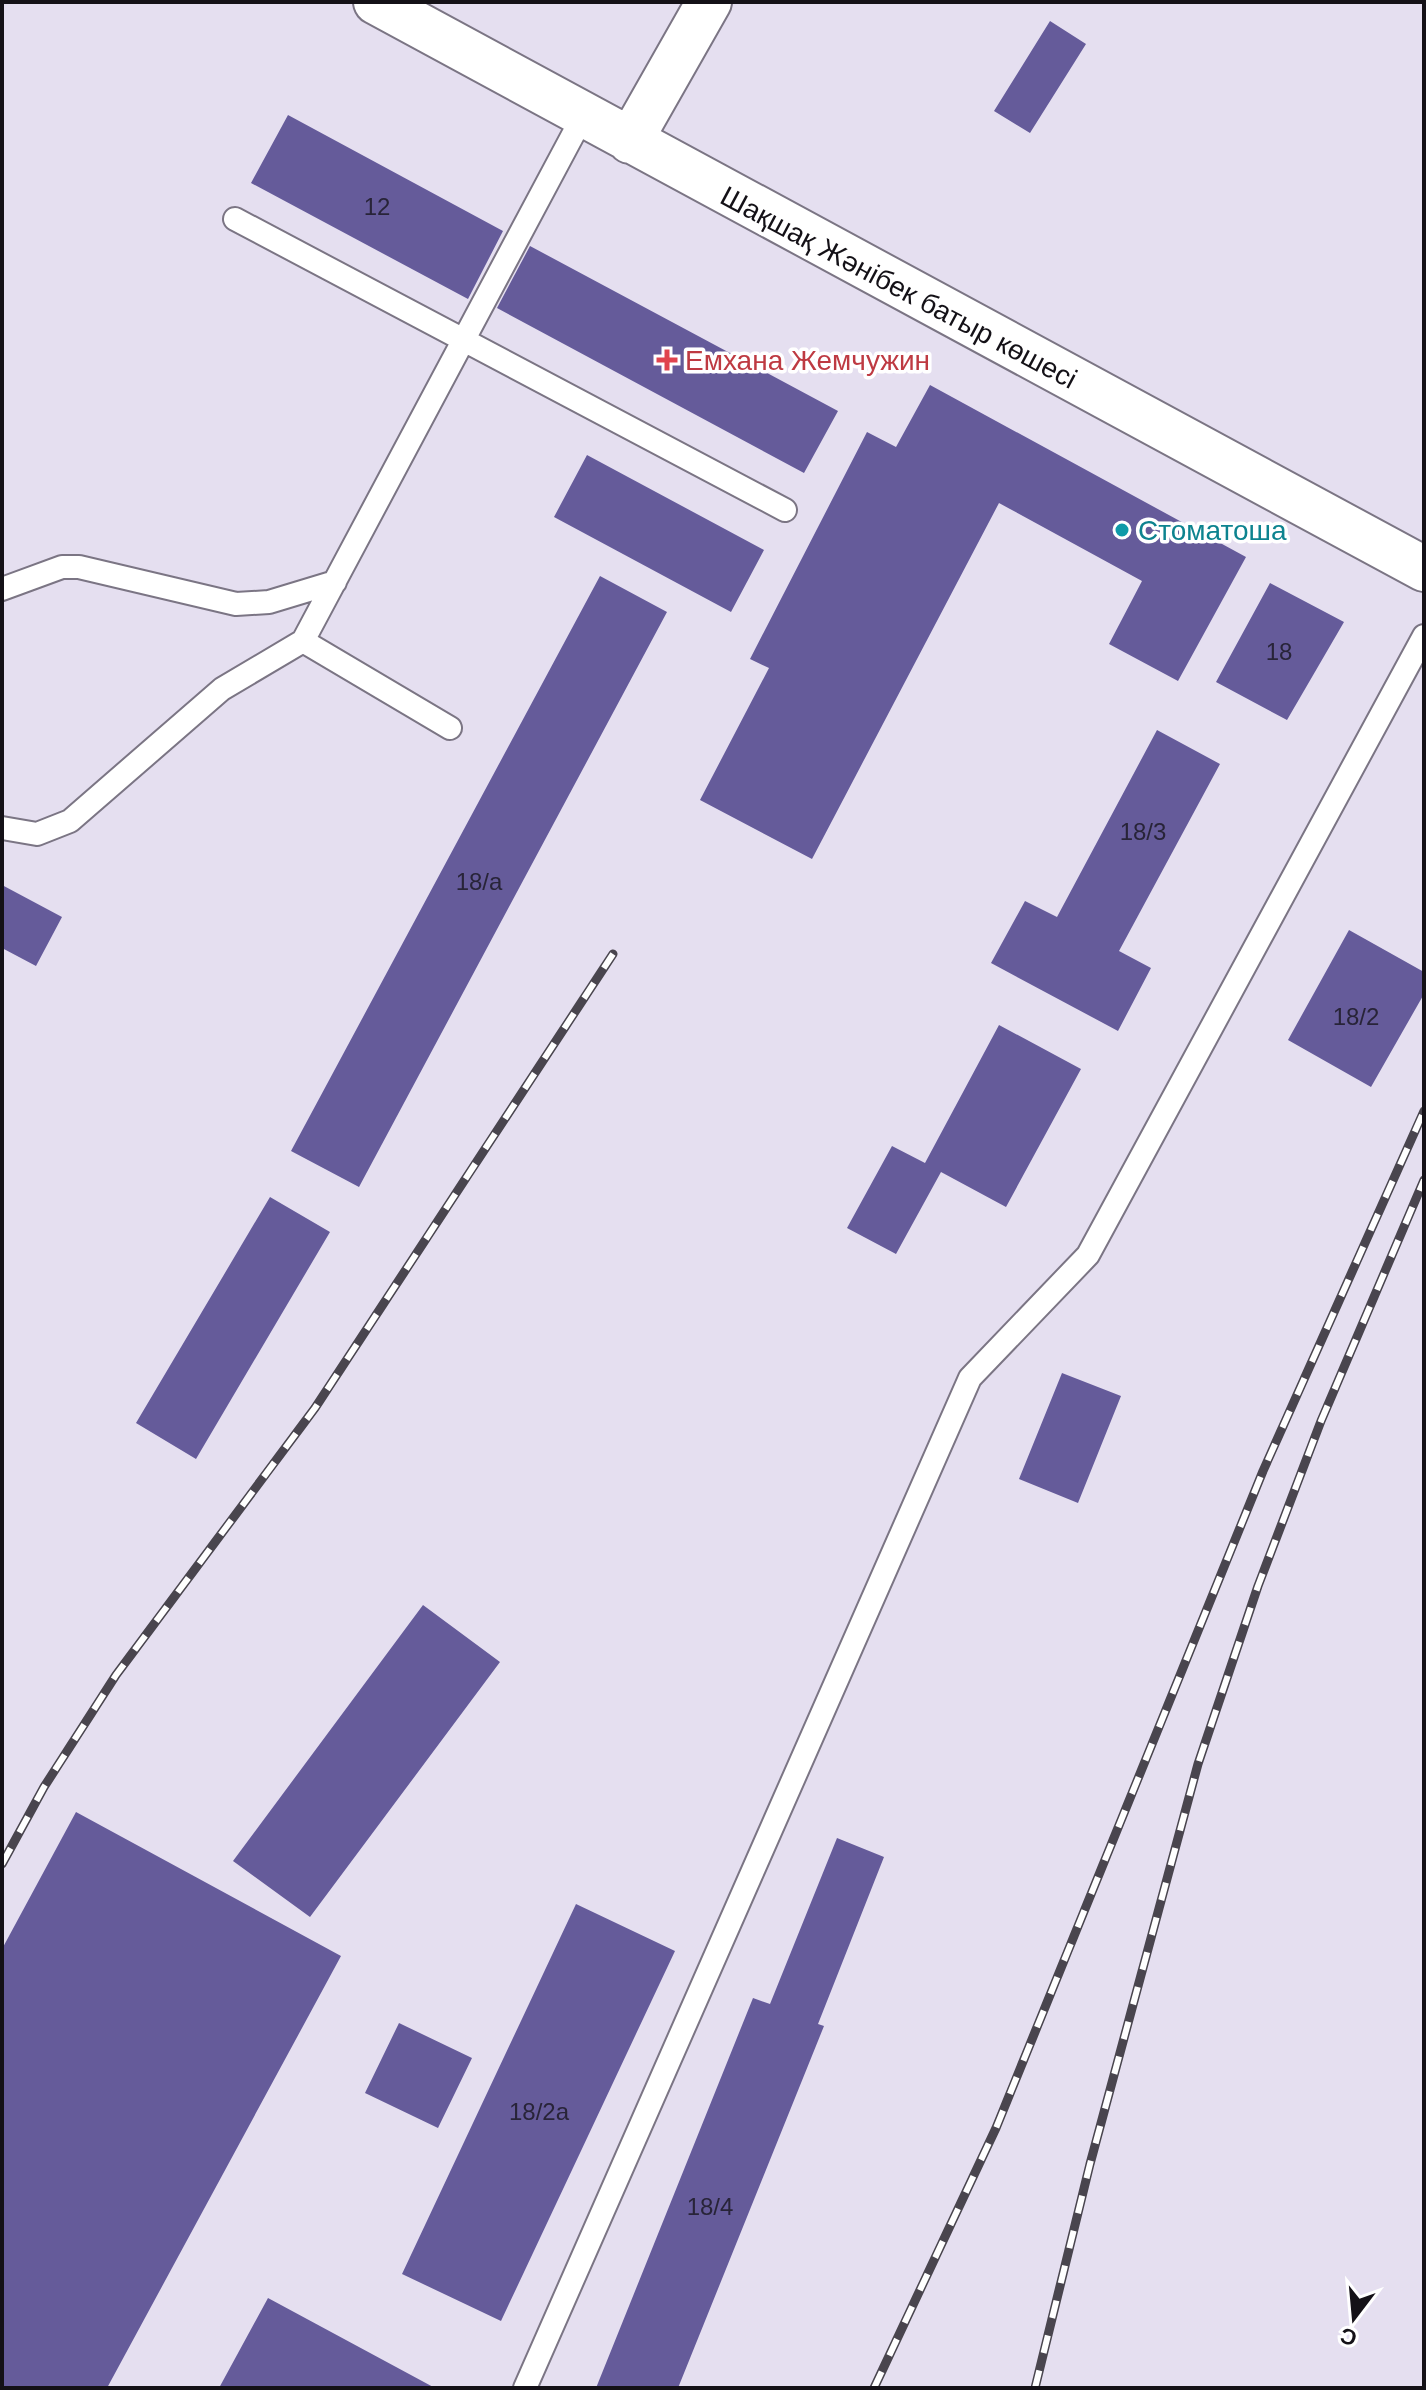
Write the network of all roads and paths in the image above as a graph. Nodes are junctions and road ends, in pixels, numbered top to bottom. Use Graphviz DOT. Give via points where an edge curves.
graph roads {
  1 [pos="376,2"];
  2 [pos="709,2"];
  3 [pos="583,116"];
  4 [pos="630,141"];
  5 [pos="235,219"];
  6 [pos="463,339"];
  7 [pos="785,510"];
  8 [pos="1424,569"];
  9 [pos="335,582"];
  10 [pos="2,589"];
  11 [pos="1424,636"];
  12 [pos="303,641"];
  13 [pos="450,728"];
  14 [pos="2,828"];
  15 [pos="525,2388"];
  1 -- 3 [label="street, Шақшақ Жәнібек батыр көшесі"];
  2 -- 4 [label="street"];
  3 -- 4 [label="street, Шақшақ Жәнібек батыр көшесі"];
  3 -- 6 [label="lane"];
  4 -- 8 [label="street, Шақшақ Жәнібек батыр көшесі"];
  5 -- 6 [label="lane"];
  6 -- 7 [label="lane"];
  6 -- 9 [label="lane"];
  9 -- 10 [label="lane" via="269,602 236,604 62,567"];
  9 -- 12 [label="lane"];
  11 -- 15 [label="lane" via="1088,1255 970,1378"];
  12 -- 13 [label="lane"];
  12 -- 14 [label="lane" via="222,689 70,821 37,834"];
}
